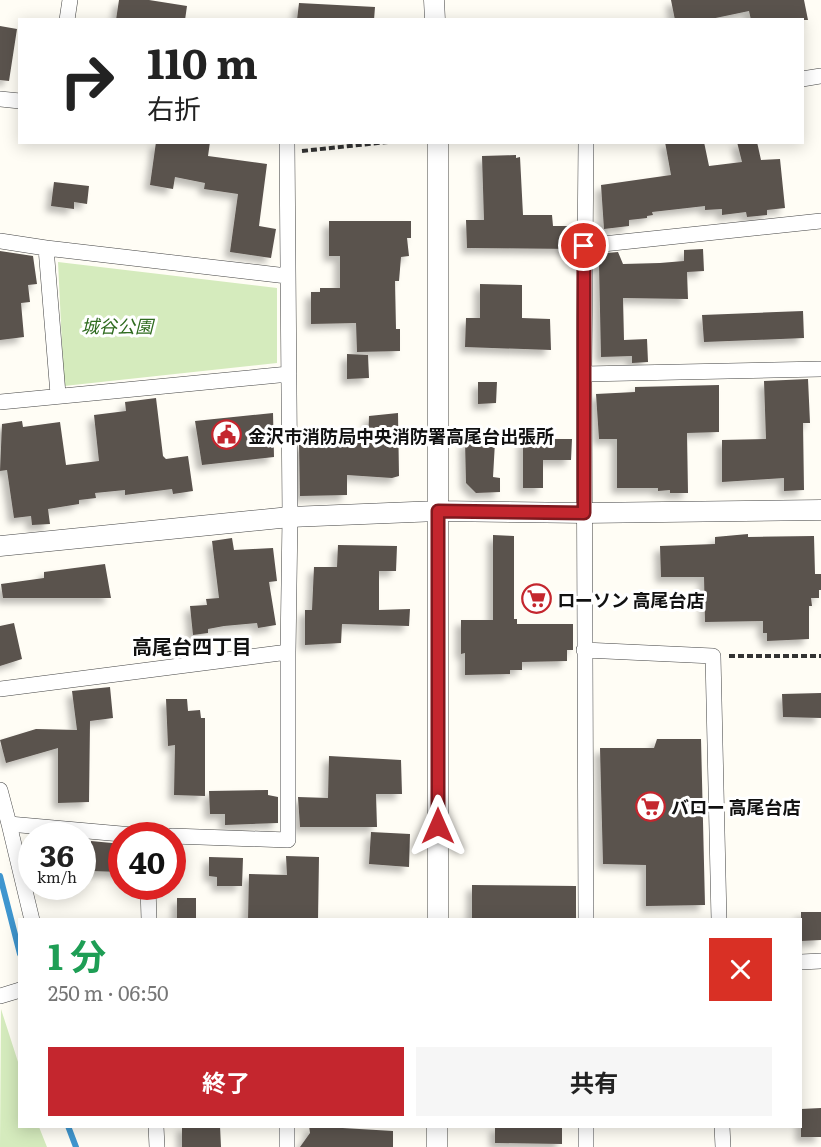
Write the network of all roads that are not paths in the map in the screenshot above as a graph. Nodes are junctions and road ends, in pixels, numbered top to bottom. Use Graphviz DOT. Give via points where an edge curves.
graph roads {
  1 [pos="70,0"];
  2 [pos="434,0"];
  3 [pos="67,18"];
  4 [pos="435,18"];
  5 [pos="821,76"];
  6 [pos="804,79"];
  7 [pos="0,99"];
  8 [pos="18,101"];
  9 [pos="438,144"];
  10 [pos="586,144"];
  11 [pos="287,147"];
  12 [pos="821,221"];
  13 [pos="0,241"];
  14 [pos="584,246"];
  15 [pos="46,248"];
  16 [pos="287,276"];
  17 [pos="821,369"];
  18 [pos="289,374"];
  19 [pos="584,374"];
  20 [pos="58,394"];
  21 [pos="0,402"];
  22 [pos="821,510"];
  23 [pos="438,511"];
  24 [pos="584,513"];
  25 [pos="290,517"];
  26 [pos="0,546"];
  27 [pos="584,650"];
  28 [pos="288,652"];
  29 [pos="0,689"];
  30 [pos="0,790"];
  31 [pos="9,824"];
  32 [pos="108,833"];
  33 [pos="186,836"];
  34 [pos="148,900"];
  35 [pos="32,918"];
  36 [pos="149,918"];
  37 [pos="438,918"];
  38 [pos="586,918"];
  39 [pos="719,918"];
  40 [pos="821,961"];
  41 [pos="802,962"];
  42 [pos="18,991"];
  43 [pos="0,996"];
  44 [pos="156,1128"];
  45 [pos="287,1128"];
  46 [pos="437,1128"];
  47 [pos="586,1128"];
  48 [pos="722,1128"];
  49 [pos="157,1147"];
  50 [pos="287,1147"];
  51 [pos="437,1147"];
  52 [pos="586,1147"];
  53 [pos="723,1147"];
  1 -- 3 [label="street"];
  2 -- 4 [label="street"];
  5 -- 6 [label="street"];
  7 -- 8 [label="street"];
  9 -- 23 [label="street"];
  10 -- 14 [label="street"];
  11 -- 16 [label="street"];
  12 -- 14 [label="street"];
  13 -- 15 [label="street"];
  14 -- 19 [label="street"];
  15 -- 16 [label="street"];
  15 -- 20 [label="street"];
  16 -- 18 [label="street"];
  17 -- 19 [label="street"];
  18 -- 20 [label="street"];
  18 -- 25 [label="street"];
  19 -- 24 [label="street"];
  20 -- 21 [label="street"];
  22 -- 24 [label="street"];
  23 -- 24 [label="street"];
  23 -- 25 [label="street"];
  23 -- 37 [label="street"];
  24 -- 27 [label="street"];
  25 -- 26 [label="street"];
  25 -- 28 [label="street"];
  27 -- 38 [label="street"];
  27 -- 39 [label="street" via="713,656"];
  28 -- 29 [label="street"];
  28 -- 33 [label="street" via="288,840"];
  30 -- 31 [label="street"];
  31 -- 32 [label="street"];
  31 -- 35 [label="street"];
  34 -- 36 [label="street"];
  40 -- 41 [label="street"];
  42 -- 43 [label="street"];
  44 -- 49 [label="street"];
  45 -- 50 [label="street"];
  46 -- 51 [label="street"];
  47 -- 52 [label="street"];
  48 -- 53 [label="street"];
}
